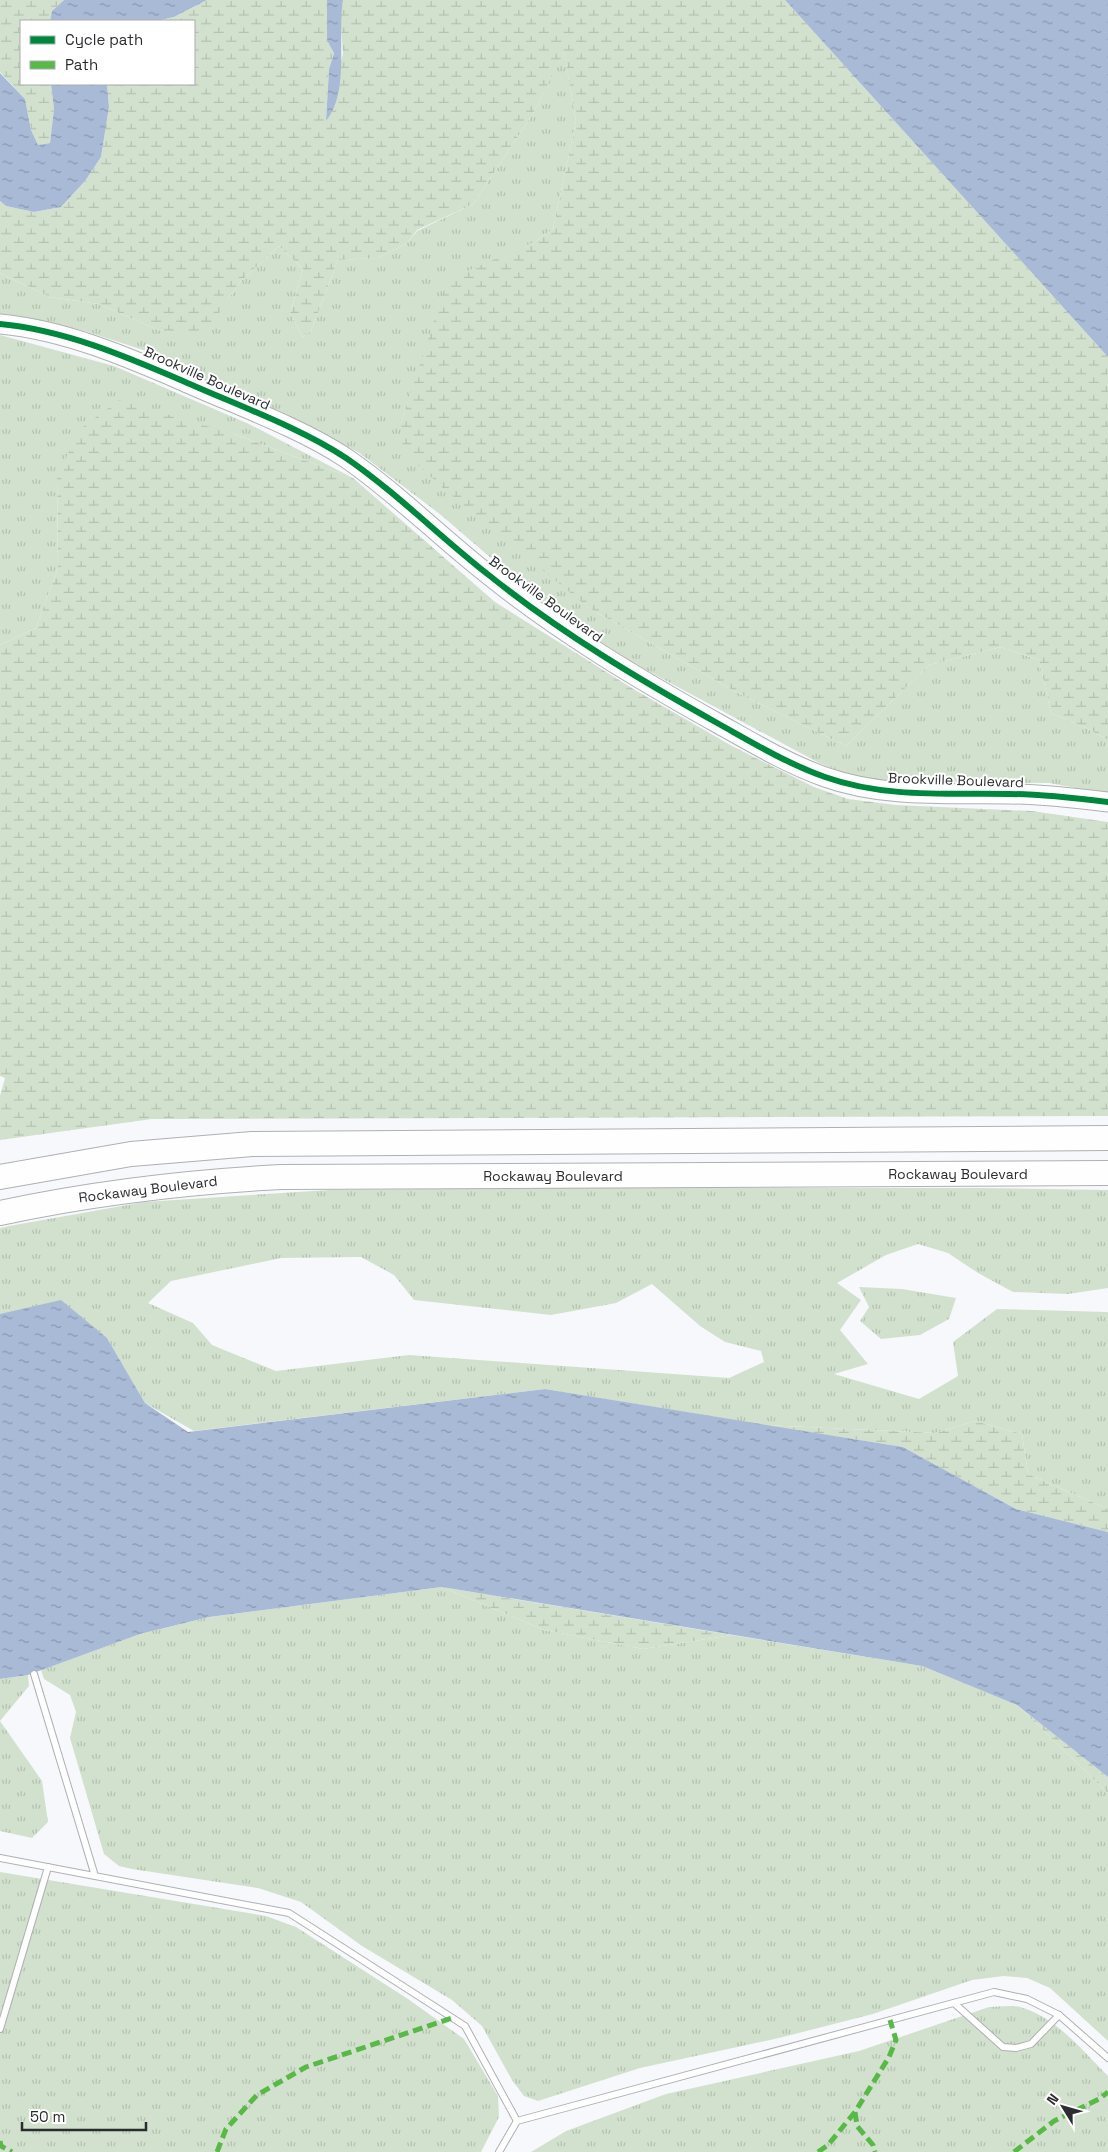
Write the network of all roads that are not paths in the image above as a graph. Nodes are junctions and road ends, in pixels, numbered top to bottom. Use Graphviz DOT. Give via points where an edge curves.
graph roads {
  1 [pos="0,324"];
  2 [pos="1108,802"];
  3 [pos="1108,1138"];
  4 [pos="1108,1173"];
  5 [pos="0,1177"];
  6 [pos="0,1213"];
  7 [pos="34,1674"];
  8 [pos="0,1858"];
  9 [pos="48,1867"];
  10 [pos="95,1876"];
  11 [pos="954,2003"];
  12 [pos="1059,2015"];
  13 [pos="0,2029"];
  14 [pos="1108,2058"];
  15 [pos="517,2121"];
  16 [pos="499,2152"];
  1 -- 2 [label="street, Brookville Boulevard" via="64,336 127,356 301,434 344,457 390,491 489,576 630,674 817,774 850,785 898,794 1014,794"];
  3 -- 5 [label="highway" via="252,1144 138,1153"];
  4 -- 6 [label="highway, Rockaway Boulevard" via="282,1177 126,1190"];
  7 -- 10 [label="lane"];
  8 -- 9 [label="lane"];
  9 -- 10 [label="lane"];
  9 -- 13 [label="lane"];
  10 -- 15 [label="lane" via="288,1913 465,2026"];
  11 -- 12 [label="lane" via="994,1992 1027,1999"];
  11 -- 12 [label="lane" via="1003,2047 1031,2044"];
  11 -- 15 [label="lane"];
  12 -- 14 [label="lane"];
  15 -- 16 [label="lane"];
}
